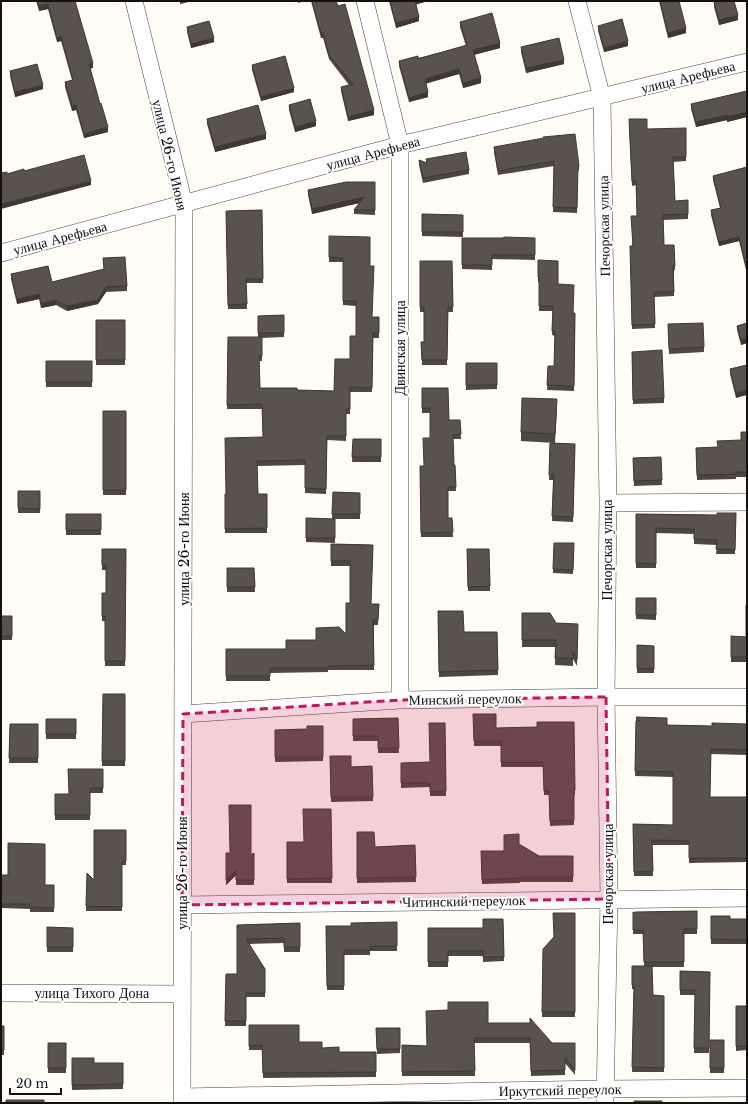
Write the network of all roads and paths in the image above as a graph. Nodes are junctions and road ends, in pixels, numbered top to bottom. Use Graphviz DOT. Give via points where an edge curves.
graph roads {
  1 [pos="134,1"];
  2 [pos="366,1"];
  3 [pos="577,1"];
  4 [pos="747,62"];
  5 [pos="602,98"];
  6 [pos="400,145"];
  7 [pos="184,204"];
  8 [pos="1,253"];
  9 [pos="747,502"];
  10 [pos="608,503"];
  11 [pos="606,697"];
  12 [pos="747,697"];
  13 [pos="400,700"];
  14 [pos="183,714"];
  15 [pos="747,898"];
  16 [pos="609,899"];
  17 [pos="182,905"];
  18 [pos="1,993"];
  19 [pos="182,994"];
  20 [pos="747,1088"];
  21 [pos="604,1096"];
  22 [pos="182,1100"];
  1 -- 7 [label="street, улица 26-го Июня"];
  2 -- 6 [label="street, Двинская улица"];
  3 -- 5 [label="street, Печорская улица"];
  4 -- 5 [label="street, улица Арефьева"];
  5 -- 6 [label="street, улица Арефьева"];
  5 -- 10 [label="street, Печорская улица"];
  6 -- 7 [label="street, улица Арефьева"];
  6 -- 13 [label="street, Двинская улица"];
  7 -- 8 [label="street, улица Арефьева"];
  7 -- 14 [label="street, улица 26-го Июня"];
  9 -- 10 [label="street"];
  10 -- 11 [label="street, Печорская улица"];
  11 -- 12 [label="street, Минский переулок"];
  11 -- 13 [label="street, Минский переулок"];
  11 -- 16 [label="street, Печорская улица"];
  13 -- 14 [label="street, Минский переулок"];
  14 -- 17 [label="street, улица 26-го Июня"];
  15 -- 16 [label="street, Читинский переулок"];
  16 -- 17 [label="street, Читинский переулок"];
  16 -- 21 [label="street, Печорская улица"];
  17 -- 19 [label="street, улица 26-го Июня"];
  18 -- 19 [label="street, улица Тихого Дона"];
  19 -- 22 [label="street, улица 26-го Июня"];
  20 -- 21 [label="street, Иркутский переулок"];
  21 -- 22 [label="street, Иркутский переулок"];
}
